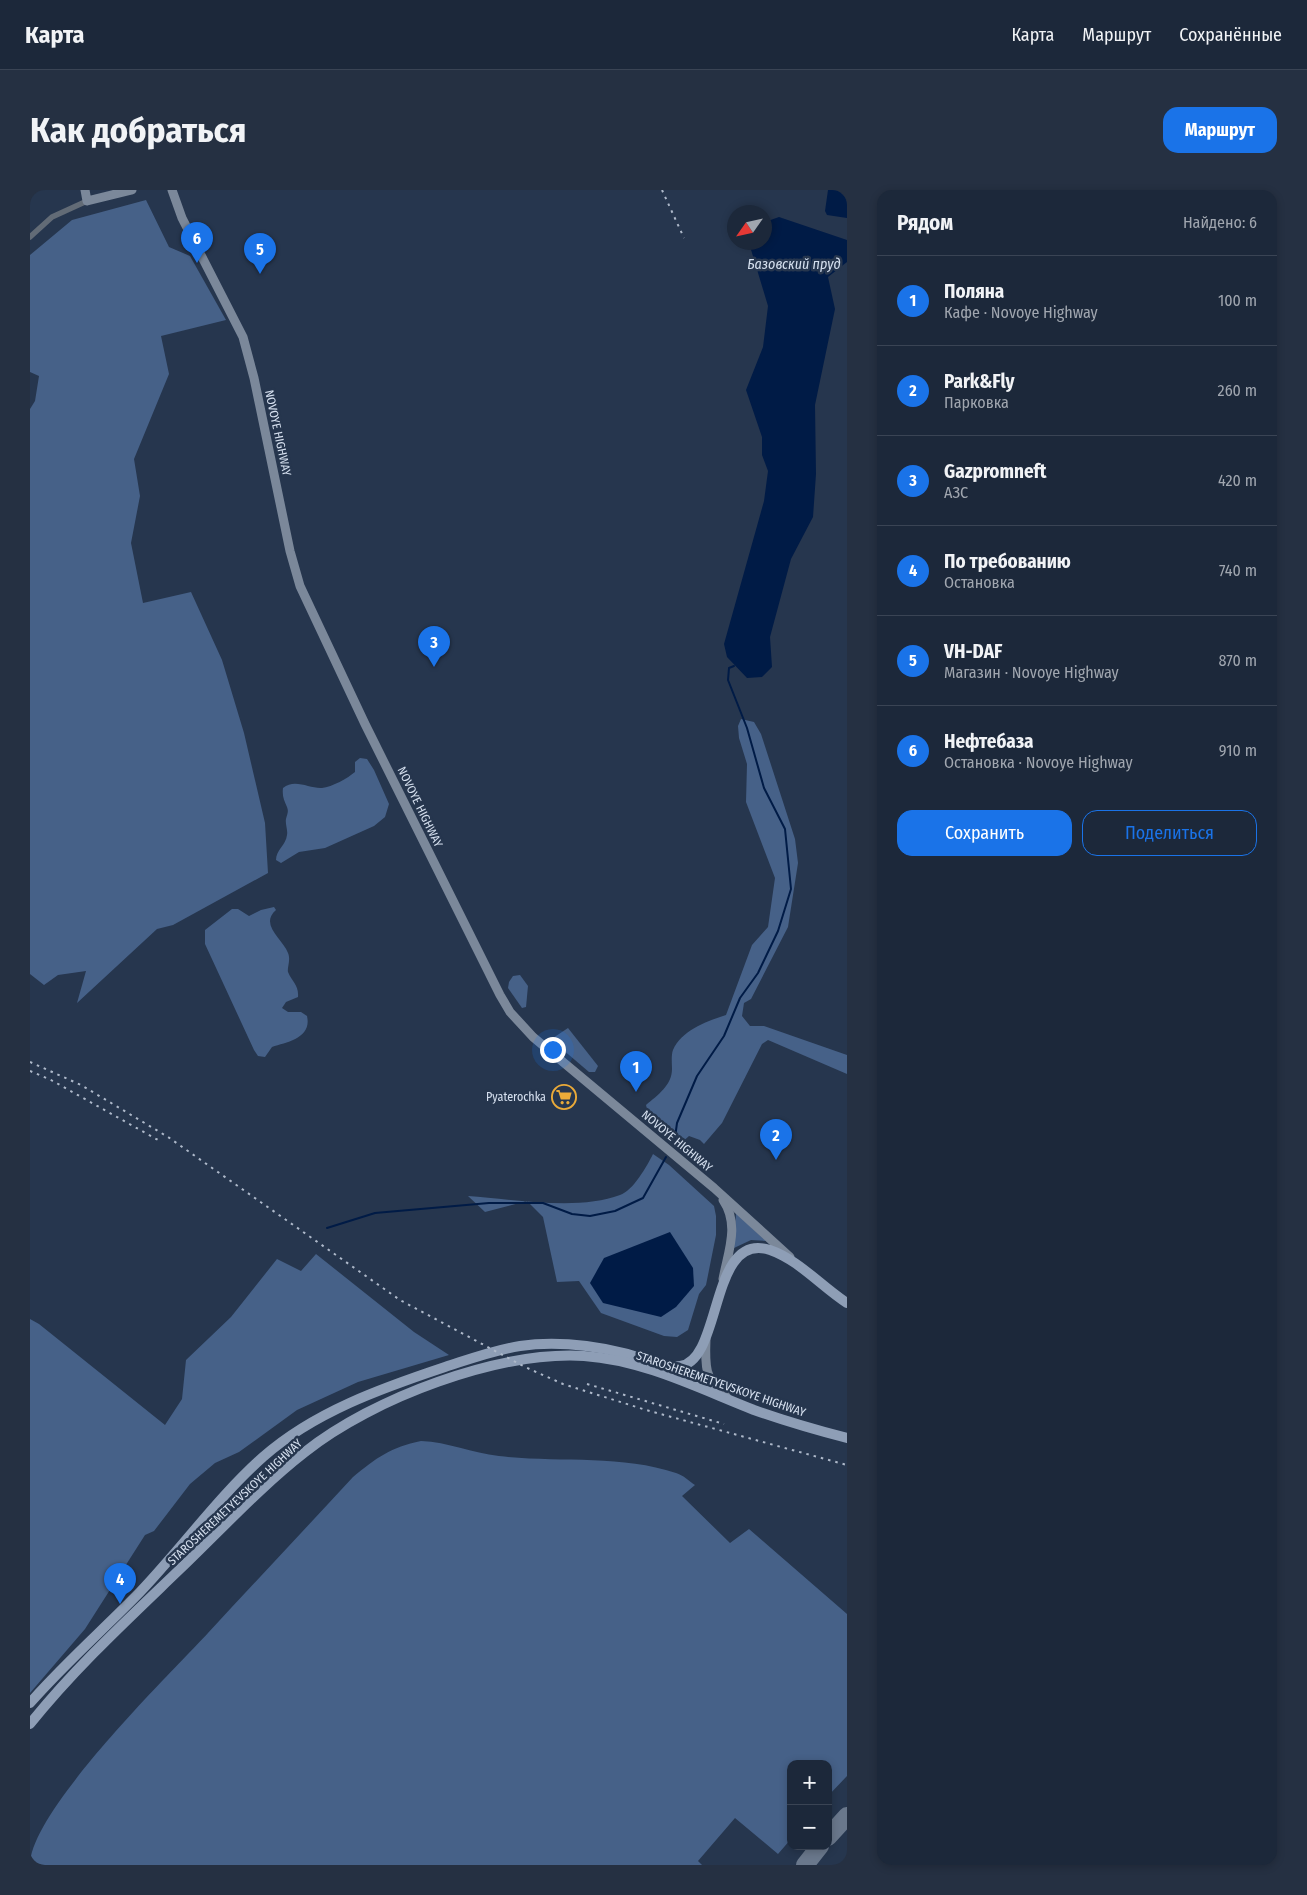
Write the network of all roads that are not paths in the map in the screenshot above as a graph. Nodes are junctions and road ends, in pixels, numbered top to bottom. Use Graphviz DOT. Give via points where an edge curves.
graph roads {
  1 [pos="85,190"];
  2 [pos="132,190"];
  3 [pos="172,190"];
  4 [pos="87,201"];
  5 [pos="30,237"];
  6 [pos="714,1188"];
  7 [pos="801,1268"];
  8 [pos="722,1282"];
  9 [pos="847,1303"];
  10 [pos="706,1339"];
  11 [pos="736,1402"];
  12 [pos="847,1438"];
  13 [pos="30,1703"];
  14 [pos="30,1724"];
  1 -- 4 [label="main road"];
  2 -- 4 [label="main road"];
  3 -- 6 [label="main road, NOVOYE HIGHWAY" via="191,237 243,338 300,586 500,995 510,1012 533,1037"];
  4 -- 5 [label="street" via="52,217"];
  6 -- 7 [label="main road, NOVOYE HIGHWAY"];
  6 -- 8 [label="main road" via="727,1207 733,1228"];
  7 -- 8 [label="main road" via="776,1253 760,1248 743,1254"];
  7 -- 9 [label="main road, NOVOYE HIGHWAY"];
  8 -- 10 [label="main road"];
  10 -- 11 [label="main road" via="708,1379"];
  10 -- 13 [label="main road, STAROSHEREMETYEVSKOYE HIGHWAY" via="698,1355 681,1366 569,1344 518,1346 485,1353 406,1380 318,1419 282,1442 245,1474 140,1592"];
  11 -- 12 [label="main road, STAROSHEREMETYEVSKOYE HIGHWAY"];
  11 -- 14 [label="main road, STAROSHEREMETYEVSKOYE HIGHWAY" via="614,1360 559,1356 502,1362 436,1383 368,1412 322,1439 284,1470 128,1620"];
}
